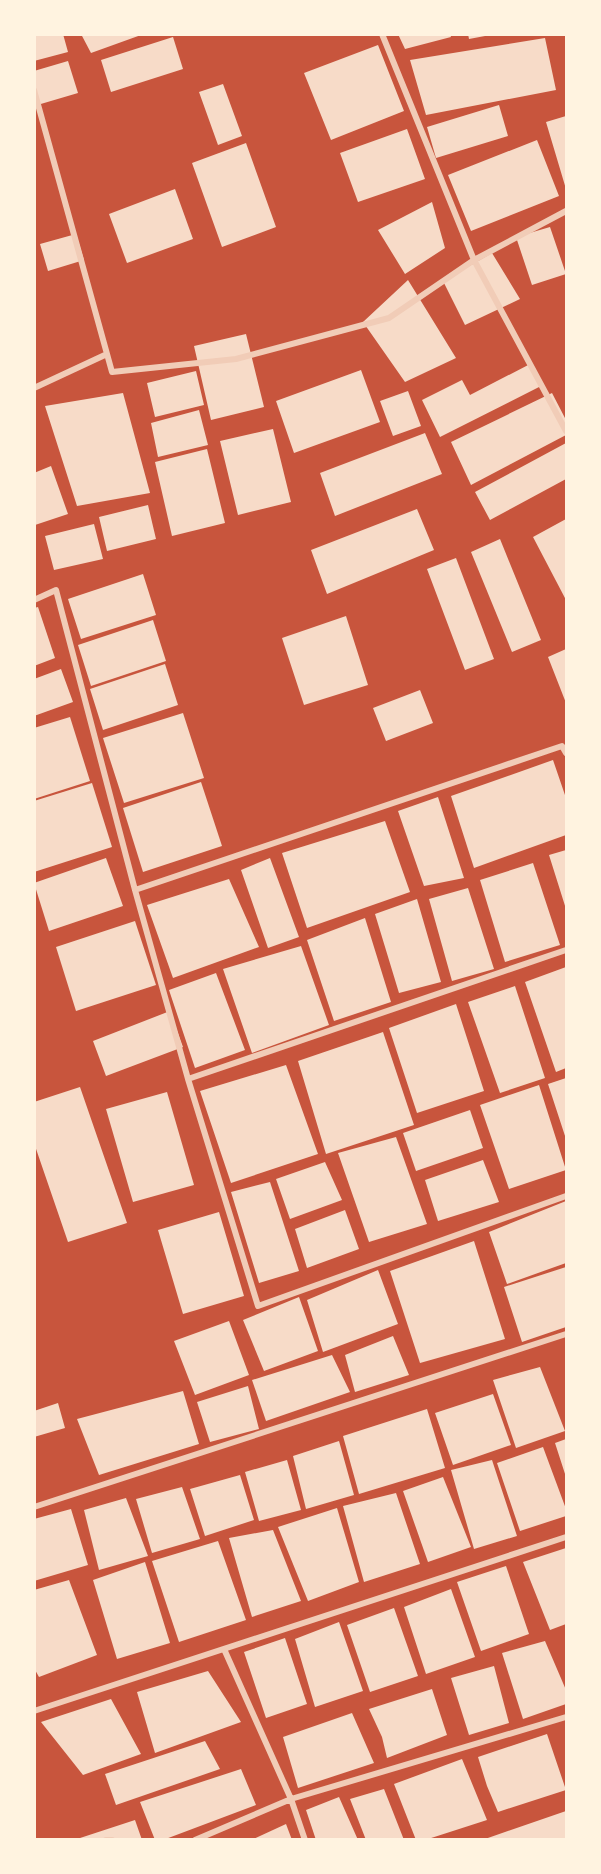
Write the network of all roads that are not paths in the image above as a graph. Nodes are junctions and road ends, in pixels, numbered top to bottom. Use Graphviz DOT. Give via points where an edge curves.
graph roads {
  1 [pos="382,34"];
  2 [pos="34,90"];
  3 [pos="567,211"];
  4 [pos="474,260"];
  5 [pos="107,354"];
  6 [pos="34,388"];
  7 [pos="567,432"];
  8 [pos="34,600"];
  9 [pos="567,753"];
  10 [pos="135,890"];
  11 [pos="567,950"];
  12 [pos="188,1079"];
  13 [pos="567,1197"];
  14 [pos="567,1334"];
  15 [pos="34,1507"];
  16 [pos="567,1537"];
  17 [pos="224,1649"];
  18 [pos="34,1711"];
  19 [pos="567,1717"];
  20 [pos="291,1799"];
  21 [pos="106,1839"];
  22 [pos="112,1839"];
  23 [pos="195,1839"];
  24 [pos="305,1839"];
  1 -- 4 [label="street"];
  2 -- 5 [label="street"];
  3 -- 4 [label="street"];
  4 -- 5 [label="street" via="389,318 236,359 112,372"];
  4 -- 7 [label="street"];
  5 -- 6 [label="street"];
  8 -- 10 [label="street" via="56,590"];
  9 -- 10 [label="street" via="562,746"];
  10 -- 12 [label="street"];
  11 -- 12 [label="street"];
  12 -- 13 [label="street" via="258,1306"];
  14 -- 15 [label="street"];
  16 -- 17 [label="street"];
  17 -- 18 [label="street"];
  17 -- 20 [label="street"];
  19 -- 20 [label="street"];
  20 -- 23 [label="street"];
  20 -- 24 [label="street"];
  21 -- 22 [label="street"];
}
